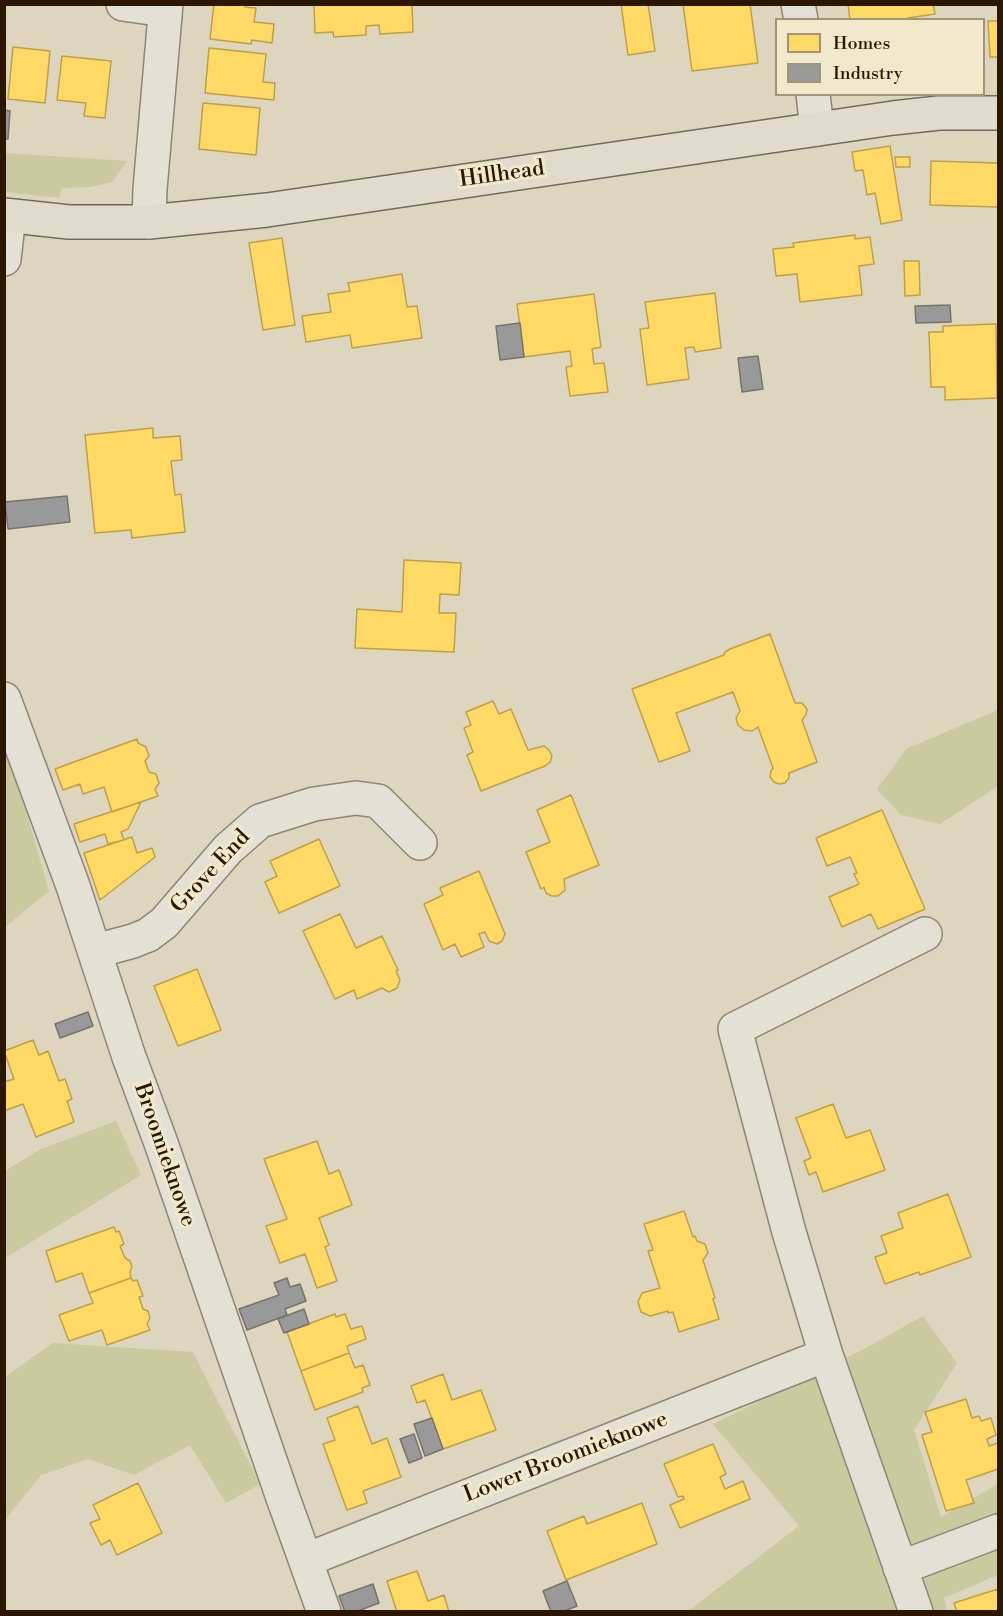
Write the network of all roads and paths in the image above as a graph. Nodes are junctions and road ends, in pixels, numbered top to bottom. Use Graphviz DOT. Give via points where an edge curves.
graph roads {
  1 [pos="123,4"];
  2 [pos="165,7"];
  3 [pos="813,96"];
  4 [pos="999,112"];
  5 [pos="818,129"];
  6 [pos="7,216"];
  7 [pos="149,222"];
  8 [pos="4,259"];
  9 [pos="4,699"];
  10 [pos="420,843"];
  11 [pos="925,934"];
  12 [pos="96,951"];
  13 [pos="826,1355"];
  14 [pos="999,1531"];
  15 [pos="306,1560"];
  16 [pos="900,1568"];
  17 [pos="324,1611"];
  18 [pos="916,1611"];
  1 -- 2 [label="street"];
  2 -- 7 [label="street"];
  3 -- 5 [label="street"];
  4 -- 5 [label="main road, Hillhead" via="939,113"];
  5 -- 7 [label="main road, Hillhead" via="267,210"];
  6 -- 7 [label="main road, Hillhead" via="69,222"];
  6 -- 8 [label="street"];
  9 -- 12 [label="street, Broomieknowe"];
  10 -- 12 [label="street, Grove End" via="378,801 356,798 314,804 260,820 228,849 164,923 148,935"];
  11 -- 13 [label="street" via="735,1029"];
  12 -- 15 [label="street, Broomieknowe" via="129,1057"];
  13 -- 15 [label="street, Lower Broomieknowe"];
  13 -- 16 [label="street"];
  14 -- 16 [label="street"];
  15 -- 17 [label="street, Broomieknowe"];
  16 -- 18 [label="street"];
}
